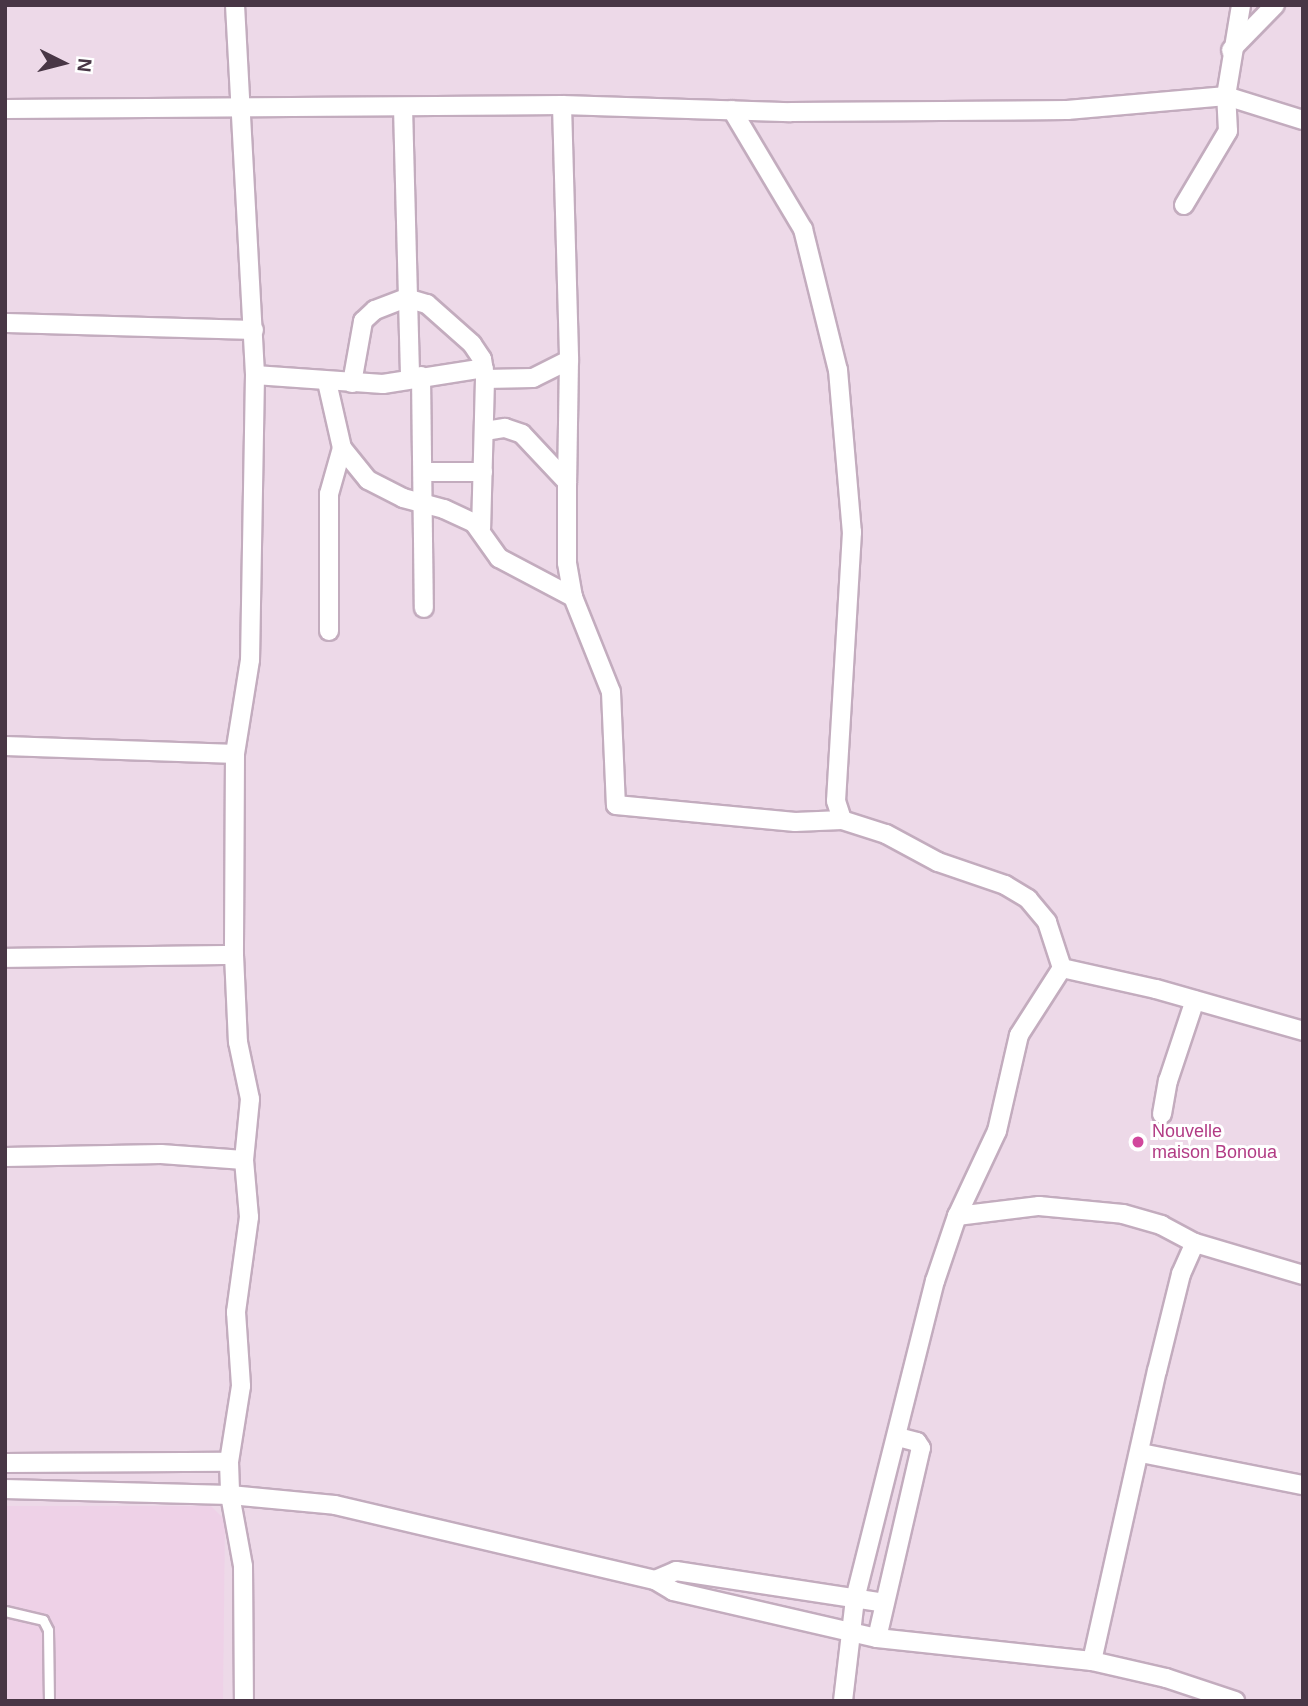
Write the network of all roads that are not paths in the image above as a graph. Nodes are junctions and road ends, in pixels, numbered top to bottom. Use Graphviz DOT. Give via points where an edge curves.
graph roads {
  1 [pos="235,5"];
  2 [pos="1241,5"];
  3 [pos="1275,5"];
  4 [pos="1231,50"];
  5 [pos="1226,96"];
  6 [pos="562,106"];
  7 [pos="242,107"];
  8 [pos="403,107"];
  9 [pos="5,108"];
  10 [pos="732,110"];
  11 [pos="1303,120"];
  12 [pos="1184,205"];
  13 [pos="406,298"];
  14 [pos="5,323"];
  15 [pos="254,330"];
  16 [pos="569,360"];
  17 [pos="484,374"];
  18 [pos="255,375"];
  19 [pos="416,377"];
  20 [pos="327,382"];
  21 [pos="352,383"];
  22 [pos="485,431"];
  23 [pos="342,448"];
  24 [pos="423,472"];
  25 [pos="483,472"];
  26 [pos="567,482"];
  27 [pos="422,503"];
  28 [pos="481,528"];
  29 [pos="573,597"];
  30 [pos="424,608"];
  31 [pos="329,631"];
  32 [pos="5,746"];
  33 [pos="235,754"];
  34 [pos="842,820"];
  35 [pos="233,955"];
  36 [pos="5,958"];
  37 [pos="1062,968"];
  38 [pos="1195,1000"];
  39 [pos="1303,1031"];
  40 [pos="1162,1114"];
  41 [pos="5,1157"];
  42 [pos="244,1160"];
  43 [pos="957,1216"];
  44 [pos="1195,1243"];
  45 [pos="1303,1275"];
  46 [pos="898,1437"];
  47 [pos="1141,1453"];
  48 [pos="229,1462"];
  49 [pos="5,1463"];
  50 [pos="1303,1485"];
  51 [pos="5,1489"];
  52 [pos="230,1494"];
  53 [pos="880,1509"];
  54 [pos="907,1514"];
  55 [pos="655,1580"];
  56 [pos="855,1599"];
  57 [pos="885,1603"];
  58 [pos="5,1611"];
  59 [pos="849,1630"];
  60 [pos="877,1638"];
  61 [pos="1091,1661"];
  62 [pos="49,1701"];
  63 [pos="244,1701"];
  64 [pos="843,1701"];
  65 [pos="1235,1701"];
  1 -- 7 [label="street"];
  2 -- 4 [label="street"];
  3 -- 4 [label="street"];
  4 -- 5 [label="street"];
  5 -- 10 [label="street" via="1067,110"];
  5 -- 11 [label="street"];
  5 -- 12 [label="street" via="1228,131"];
  6 -- 8 [label="street"];
  6 -- 10 [label="street"];
  6 -- 16 [label="street"];
  7 -- 8 [label="street"];
  7 -- 9 [label="street"];
  7 -- 15 [label="street"];
  8 -- 13 [label="street"];
  10 -- 34 [label="street" via="803,229 838,370 852,532 836,801"];
  13 -- 17 [label="street" via="427,304 472,344"];
  13 -- 19 [label="street"];
  13 -- 21 [label="street" via="375,310 363,321"];
  14 -- 15 [label="street"];
  15 -- 18 [label="street"];
  16 -- 17 [label="street" via="533,378"];
  16 -- 26 [label="street"];
  17 -- 19 [label="street"];
  17 -- 22 [label="street"];
  18 -- 20 [label="street"];
  18 -- 33 [label="street" via="250,660"];
  19 -- 21 [label="street"];
  19 -- 24 [label="street"];
  20 -- 21 [label="street"];
  20 -- 23 [label="street"];
  22 -- 25 [label="street"];
  22 -- 26 [label="street" via="505,428 522,434"];
  23 -- 27 [label="street" via="368,480"];
  23 -- 31 [label="street" via="329,494"];
  24 -- 25 [label="street"];
  24 -- 27 [label="street"];
  25 -- 28 [label="street"];
  26 -- 29 [label="street" via="567,552"];
  27 -- 28 [label="street"];
  27 -- 30 [label="street"];
  28 -- 29 [label="street" via="499,558"];
  29 -- 34 [label="street" via="611,692 616,805 795,822"];
  32 -- 33 [label="street"];
  33 -- 35 [label="street"];
  34 -- 37 [label="street" via="886,834 938,862 1005,885 1028,899 1047,922"];
  35 -- 36 [label="street"];
  35 -- 42 [label="street" via="238,1042 250,1099"];
  37 -- 38 [label="street"];
  37 -- 43 [label="street" via="1019,1035 996,1131"];
  38 -- 39 [label="street"];
  38 -- 40 [label="street"];
  41 -- 42 [label="street" via="161,1154"];
  42 -- 48 [label="street" via="248,1228 236,1328 242,1385"];
  43 -- 44 [label="street" via="1026,1206 1105,1212 1161,1225"];
  43 -- 46 [label="street" via="935,1281"];
  44 -- 45 [label="street"];
  44 -- 47 [label="street" via="1181,1274"];
  46 -- 53 [label="street"];
  46 -- 54 [label="street" via="917,1442 921,1448"];
  47 -- 50 [label="street"];
  47 -- 61 [label="street"];
  48 -- 49 [label="street"];
  48 -- 52 [label="street"];
  51 -- 52 [label="street"];
  52 -- 55 [label="street" via="335,1505"];
  52 -- 63 [label="street" via="243,1566"];
  53 -- 54 [label="street"];
  53 -- 56 [label="street"];
  54 -- 57 [label="street"];
  55 -- 56 [label="street" via="676,1571"];
  55 -- 59 [label="street" via="673,1591"];
  56 -- 57 [label="street"];
  56 -- 59 [label="street"];
  57 -- 60 [label="street"];
  58 -- 62 [label="lane" via="43,1620 48,1630"];
  59 -- 60 [label="street"];
  59 -- 64 [label="street"];
  60 -- 61 [label="street"];
  61 -- 65 [label="street" via="1166,1678"];
}
